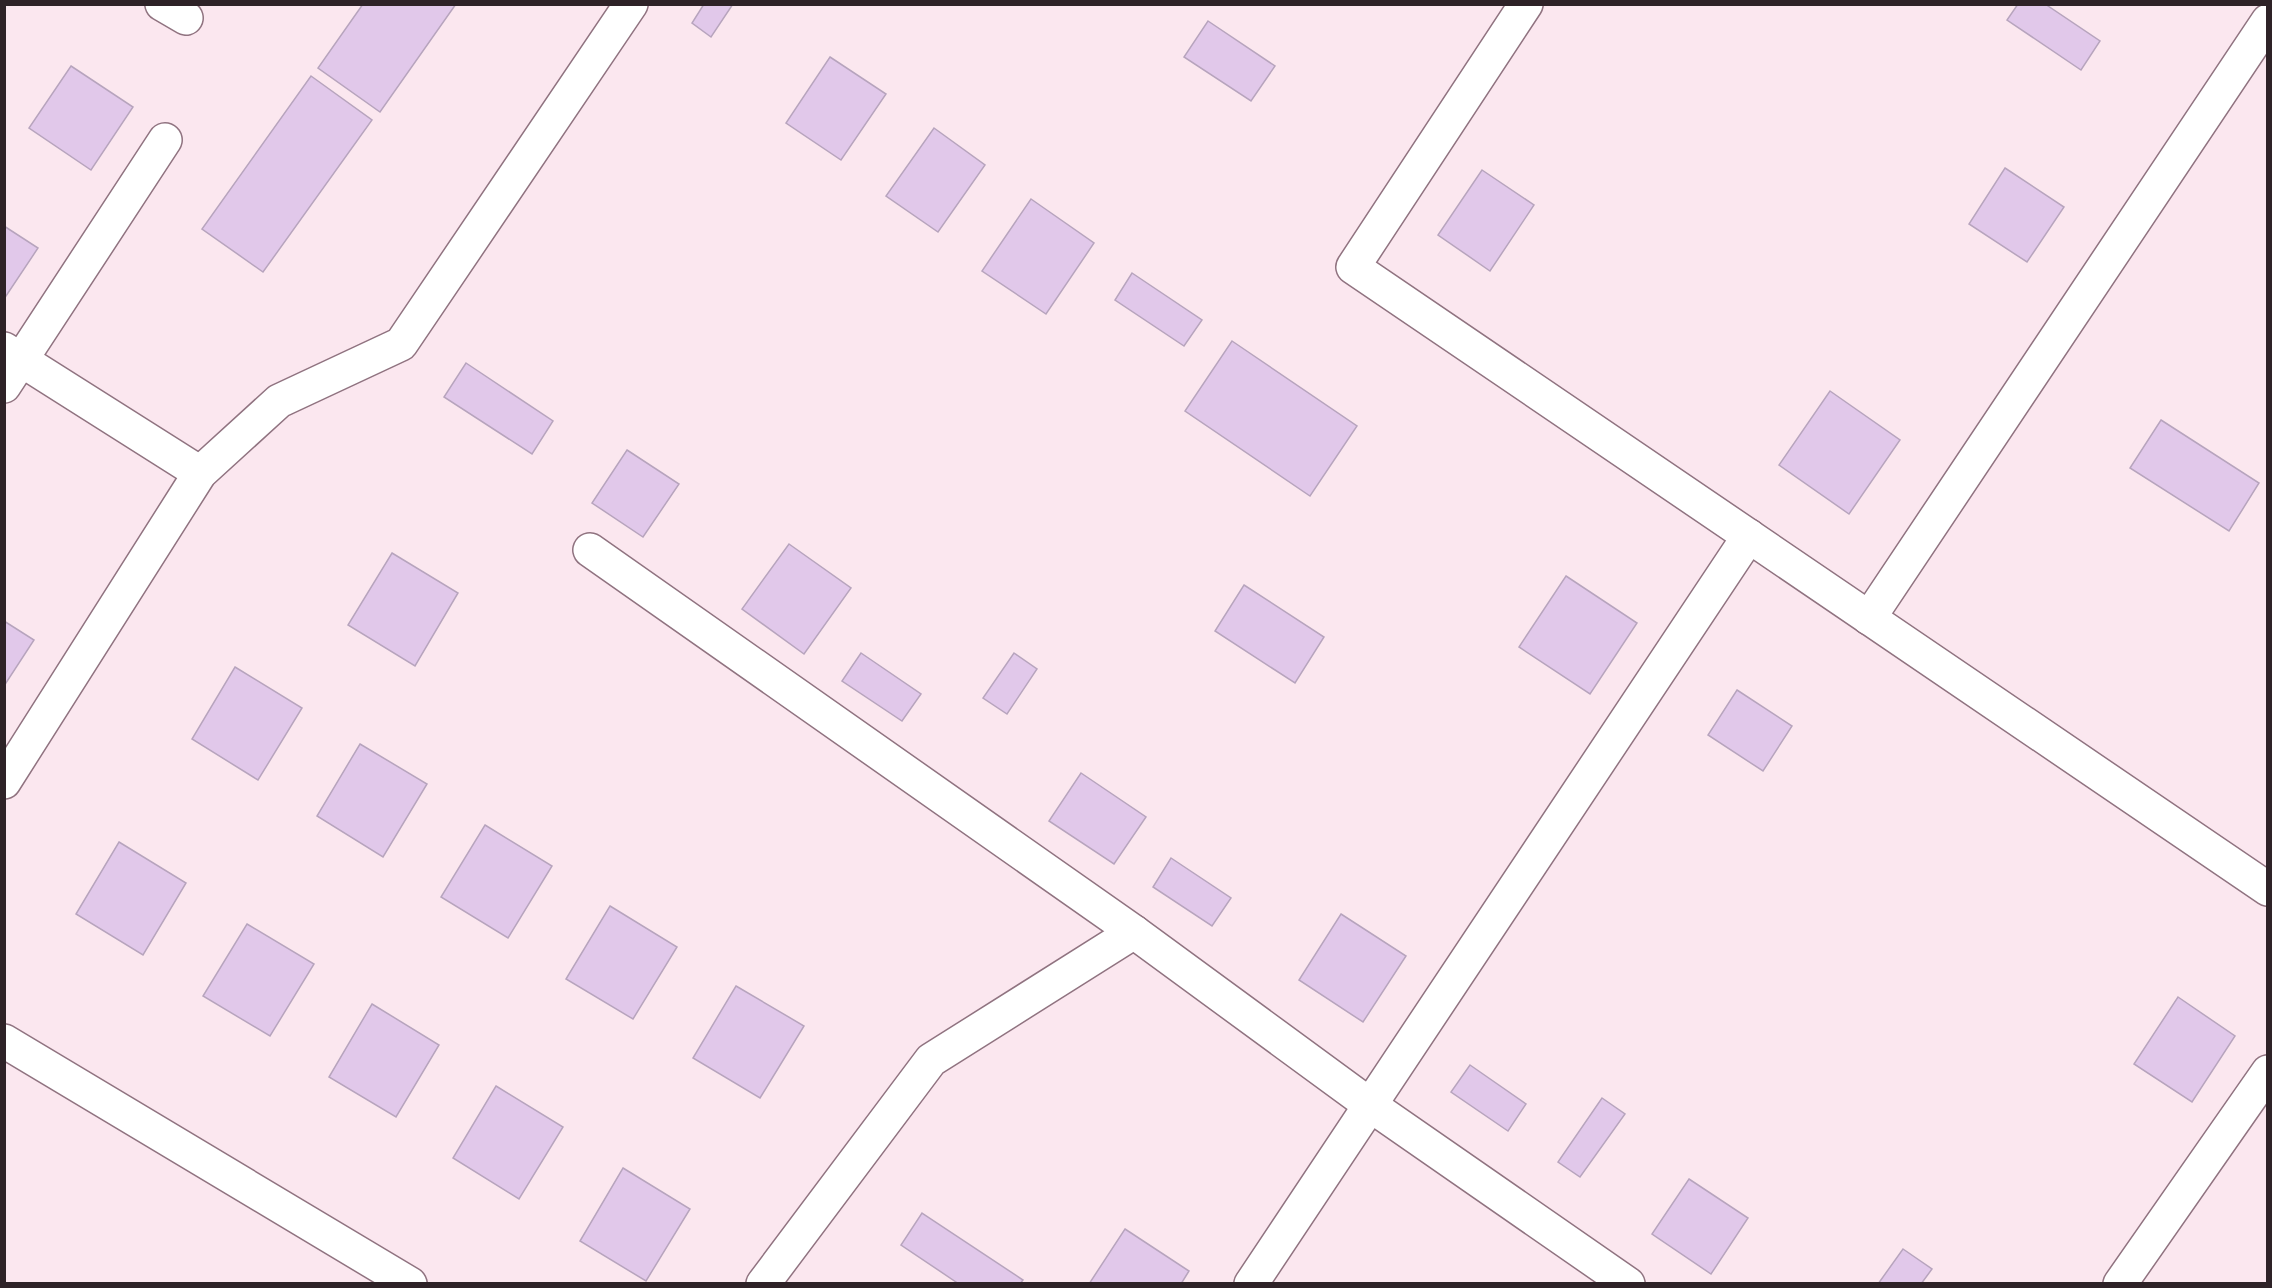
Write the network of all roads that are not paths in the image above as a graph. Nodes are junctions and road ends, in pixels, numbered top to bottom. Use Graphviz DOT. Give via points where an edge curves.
graph roads {
  1 [pos="631,4"];
  2 [pos="1526,4"];
  3 [pos="2268,21"];
  4 [pos="165,140"];
  5 [pos="10,365"];
  6 [pos="200,473"];
  7 [pos="1749,536"];
  8 [pos="590,550"];
  9 [pos="1869,618"];
  10 [pos="4,782"];
  11 [pos="2268,889"];
  12 [pos="1134,932"];
  13 [pos="4,1041"];
  14 [pos="2268,1072"];
  15 [pos="1370,1105"];
  16 [pos="410,1284"];
  17 [pos="763,1284"];
  18 [pos="1251,1284"];
  19 [pos="1628,1284"];
  20 [pos="2121,1284"];
  1 -- 6 [label="street" via="401,344 279,401"];
  2 -- 7 [label="street" via="1353,267"];
  3 -- 9 [label="street"];
  4 -- 5 [label="street"];
  5 -- 6 [label="street"];
  6 -- 10 [label="street"];
  7 -- 9 [label="street"];
  7 -- 15 [label="street"];
  8 -- 12 [label="street"];
  9 -- 11 [label="street"];
  12 -- 15 [label="street"];
  12 -- 17 [label="street" via="931,1060"];
  13 -- 16 [label="street"];
  14 -- 20 [label="street"];
  15 -- 18 [label="street"];
  15 -- 19 [label="street"];
}
